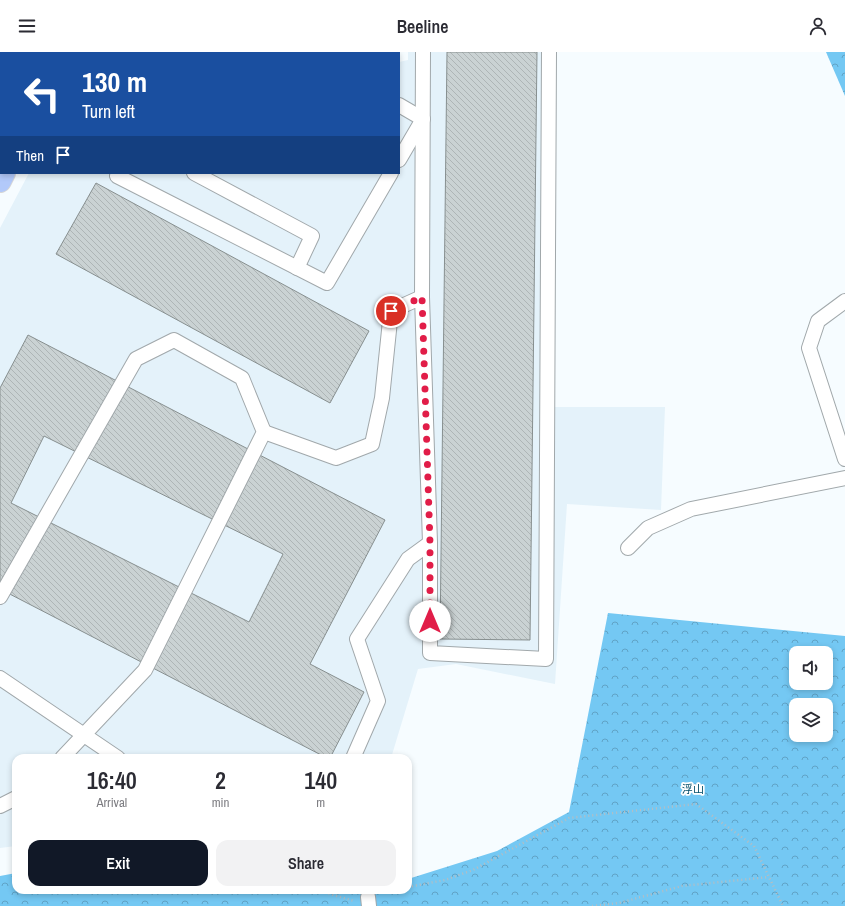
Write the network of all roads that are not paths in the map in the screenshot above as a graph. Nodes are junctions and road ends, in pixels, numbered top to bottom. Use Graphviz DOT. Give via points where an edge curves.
graph roads {
  1 [pos="424,52"];
  2 [pos="549,52"];
  3 [pos="400,105"];
  4 [pos="423,119"];
  5 [pos="400,158"];
  6 [pos="118,174"];
  7 [pos="196,174"];
  8 [pos="391,174"];
  9 [pos="297,268"];
  10 [pos="422,297"];
  11 [pos="845,302"];
  12 [pos="264,432"];
  13 [pos="845,460"];
  14 [pos="845,478"];
  15 [pos="430,543"];
  16 [pos="628,548"];
  17 [pos="0,597"];
  18 [pos="0,678"];
  19 [pos="84,735"];
  20 [pos="66,754"];
  21 [pos="112,754"];
  22 [pos="355,754"];
  23 [pos="12,800"];
  24 [pos="0,806"];
  1 -- 4 [label="street"];
  2 -- 15 [label="street" via="546,658 430,653"];
  3 -- 4 [label="street"];
  4 -- 5 [label="street"];
  4 -- 10 [label="street"];
  6 -- 9 [label="street" via="117,176"];
  7 -- 9 [label="street" via="312,236"];
  8 -- 9 [label="street" via="327,283"];
  10 -- 12 [label="street" via="391,311 382,398 372,444 336,458"];
  10 -- 15 [label="street"];
  11 -- 13 [label="street" via="818,321 809,348"];
  12 -- 17 [label="street" via="242,378 174,340 136,359"];
  12 -- 19 [label="street" via="145,670"];
  14 -- 16 [label="street" via="691,509 648,528"];
  15 -- 22 [label="street" via="408,559 357,639 378,701"];
  18 -- 19 [label="street"];
  19 -- 20 [label="street"];
  19 -- 21 [label="street"];
  23 -- 24 [label="street"];
}
